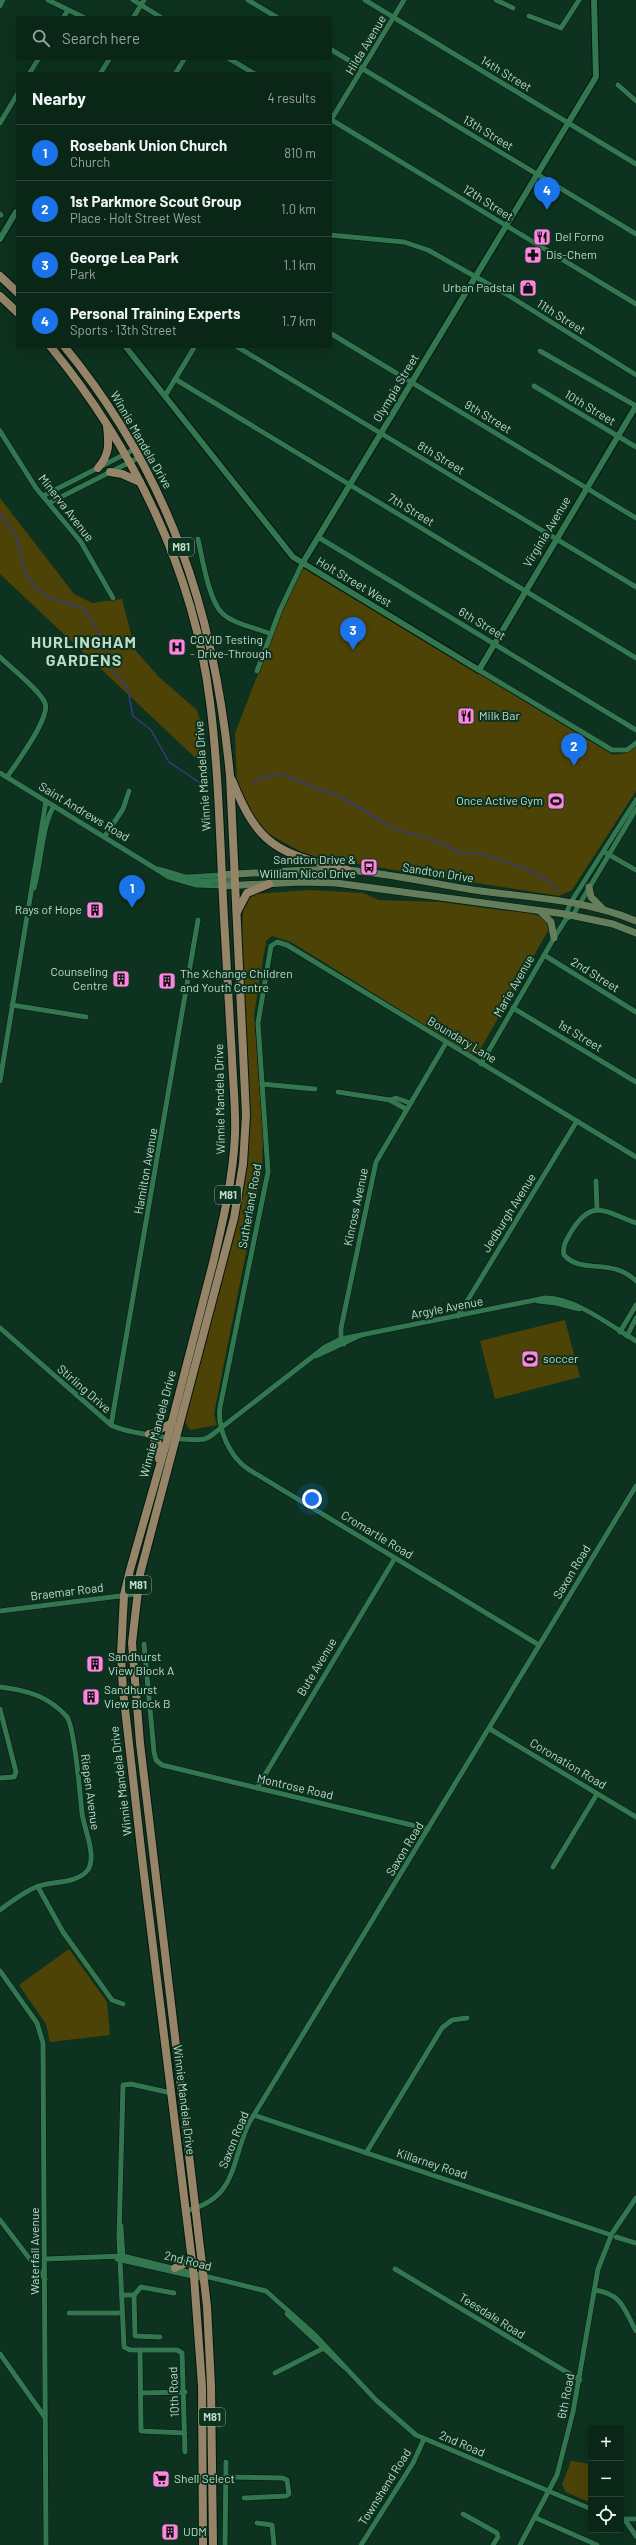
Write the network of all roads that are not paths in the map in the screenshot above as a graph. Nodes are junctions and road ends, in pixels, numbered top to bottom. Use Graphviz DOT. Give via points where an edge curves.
graph roads {
  1 [pos="3,0"];
  2 [pos="48,0"];
  3 [pos="133,0"];
  4 [pos="248,0"];
  5 [pos="365,0"];
  6 [pos="404,0"];
  7 [pos="496,0"];
  8 [pos="579,0"];
  9 [pos="594,0"];
  10 [pos="142,2"];
  11 [pos="0,6"];
  12 [pos="513,8"];
  13 [pos="68,10"];
  14 [pos="64,16"];
  15 [pos="81,16"];
  16 [pos="135,16"];
  17 [pos="160,16"];
  18 [pos="275,16"];
  19 [pos="528,16"];
  20 [pos="394,17"];
  21 [pos="332,50"];
  22 [pos="38,60"];
  23 [pos="109,60"];
  24 [pos="183,60"];
  25 [pos="231,60"];
  26 [pos="363,69"];
  27 [pos="30,72"];
  28 [pos="101,72"];
  29 [pos="176,72"];
  30 [pos="252,72"];
  31 [pos="618,85"];
  32 [pos="16,96"];
  33 [pos="636,101"];
  34 [pos="332,117"];
  35 [pos="332,120"];
  36 [pos="0,123"];
  37 [pos="568,123"];
  38 [pos="636,164"];
  39 [pos="537,175"];
  40 [pos="16,212"];
  41 [pos="16,213"];
  42 [pos="506,226"];
  43 [pos="0,233"];
  44 [pos="636,234"];
  45 [pos="332,235"];
  46 [pos="0,239"];
  47 [pos="0,276"];
  48 [pos="476,276"];
  49 [pos="16,291"];
  50 [pos="0,296"];
  51 [pos="0,299"];
  52 [pos="636,304"];
  53 [pos="16,311"];
  54 [pos="16,311"];
  55 [pos="332,333"];
  56 [pos="52,348"];
  57 [pos="66,348"];
  58 [pos="128,348"];
  59 [pos="194,348"];
  60 [pos="239,348"];
  61 [pos="540,351"];
  62 [pos="636,375"];
  63 [pos="175,380"];
  64 [pos="413,383"];
  65 [pos="534,386"];
  66 [pos="165,396"];
  67 [pos="636,406"];
  68 [pos="107,424"];
  69 [pos="0,431"];
  70 [pos="381,434"];
  71 [pos="618,436"];
  72 [pos="636,447"];
  73 [pos="135,449"];
  74 [pos="140,457"];
  75 [pos="128,458"];
  76 [pos="98,468"];
  77 [pos="110,472"];
  78 [pos="140,482"];
  79 [pos="350,485"];
  80 [pos="586,488"];
  81 [pos="43,496"];
  82 [pos="49,503"];
  83 [pos="636,518"];
  84 [pos="318,538"];
  85 [pos="198,539"];
  86 [pos="555,539"];
  87 [pos="302,564"];
  88 [pos="636,587"];
  89 [pos="524,590"];
  90 [pos="113,598"];
  91 [pos="271,634"];
  92 [pos="494,643"];
  93 [pos="0,658"];
  94 [pos="636,658"];
  95 [pos="479,670"];
  96 [pos="257,671"];
  97 [pos="636,730"];
  98 [pos="636,743"];
  99 [pos="0,773"];
  100 [pos="230,776"];
  101 [pos="7,777"];
  102 [pos="129,791"];
  103 [pos="636,800"];
  104 [pos="46,801"];
  105 [pos="54,806"];
  106 [pos="636,809"];
  107 [pos="105,836"];
  108 [pos="40,850"];
  109 [pos="602,851"];
  110 [pos="608,854"];
  111 [pos="157,868"];
  112 [pos="347,870"];
  113 [pos="636,870"];
  114 [pos="234,880"];
  115 [pos="222,881"];
  116 [pos="269,884"];
  117 [pos="589,887"];
  118 [pos="571,902"];
  119 [pos="579,903"];
  120 [pos="603,909"];
  121 [pos="539,910"];
  122 [pos="236,914"];
  123 [pos="573,915"];
  124 [pos="565,916"];
  125 [pos="198,920"];
  126 [pos="636,921"];
  127 [pos="636,933"];
  128 [pos="554,938"];
  129 [pos="277,942"];
  130 [pos="544,955"];
  131 [pos="12,1005"];
  132 [pos="513,1008"];
  133 [pos="636,1012"];
  134 [pos="86,1017"];
  135 [pos="446,1043"];
  136 [pos="481,1064"];
  137 [pos="0,1081"];
  138 [pos="636,1082"];
  139 [pos="262,1084"];
  140 [pos="315,1089"];
  141 [pos="338,1092"];
  142 [pos="390,1100"];
  143 [pos="410,1103"];
  144 [pos="406,1109"];
  145 [pos="577,1121"];
  146 [pos="636,1157"];
  147 [pos="596,1181"];
  148 [pos="597,1209"];
  149 [pos="636,1223"];
  150 [pos="636,1281"];
  151 [pos="636,1305"];
  152 [pos="458,1316"];
  153 [pos="636,1318"];
  154 [pos="0,1328"];
  155 [pos="620,1332"];
  156 [pos="627,1336"];
  157 [pos="342,1341"];
  158 [pos="636,1341"];
  159 [pos="172,1424"];
  160 [pos="111,1425"];
  161 [pos="223,1427"];
  162 [pos="150,1434"];
  163 [pos="168,1437"];
  164 [pos="177,1438"];
  165 [pos="159,1466"];
  166 [pos="636,1486"];
  167 [pos="395,1558"];
  168 [pos="136,1594"];
  169 [pos="124,1595"];
  170 [pos="0,1611"];
  171 [pos="144,1644"];
  172 [pos="539,1645"];
  173 [pos="0,1688"];
  174 [pos="0,1709"];
  175 [pos="490,1729"];
  176 [pos="0,1778"];
  177 [pos="257,1788"];
  178 [pos="597,1794"];
  179 [pos="636,1817"];
  180 [pos="428,1829"];
  181 [pos="553,1867"];
  182 [pos="38,1887"];
  183 [pos="0,1910"];
  184 [pos="0,1971"];
  185 [pos="122,2004"];
  186 [pos="467,2018"];
  187 [pos="171,2093"];
  188 [pos="254,2115"];
  189 [pos="366,2153"];
  190 [pos="636,2198"];
  191 [pos="197,2208"];
  192 [pos="186,2211"];
  193 [pos="0,2220"];
  194 [pos="614,2235"];
  195 [pos="636,2243"];
  196 [pos="45,2259"];
  197 [pos="120,2259"];
  198 [pos="192,2260"];
  199 [pos="174,2268"];
  200 [pos="395,2269"];
  201 [pos="194,2275"];
  202 [pos="204,2277"];
  203 [pos="45,2279"];
  204 [pos="595,2290"];
  205 [pos="174,2293"];
  206 [pos="122,2294"];
  207 [pos="134,2295"];
  208 [pos="69,2313"];
  209 [pos="122,2313"];
  210 [pos="636,2331"];
  211 [pos="160,2337"];
  212 [pos="325,2347"];
  213 [pos="140,2350"];
  214 [pos="0,2354"];
  215 [pos="275,2373"];
  216 [pos="580,2380"];
  217 [pos="185,2392"];
  218 [pos="140,2393"];
  219 [pos="44,2417"];
  220 [pos="185,2433"];
  221 [pos="424,2439"];
  222 [pos="185,2452"];
  223 [pos="226,2462"];
  224 [pos="227,2477"];
  225 [pos="550,2492"];
  226 [pos="244,2498"];
  227 [pos="588,2508"];
  228 [pos="463,2514"];
  229 [pos="536,2518"];
  230 [pos="636,2519"];
  231 [pos="624,2520"];
  232 [pos="624,2521"];
  233 [pos="257,2523"];
  234 [pos="636,2536"];
  235 [pos="46,2545"];
  236 [pos="203,2545"];
  237 [pos="213,2545"];
  238 [pos="226,2545"];
  239 [pos="274,2545"];
  240 [pos="361,2545"];
  241 [pos="492,2545"];
  242 [pos="520,2545"];
  243 [pos="597,2545"];
  1 -- 11 [label="street"];
  2 -- 13 [label="street"];
  3 -- 10 [label="street"];
  4 -- 18 [label="street"];
  5 -- 20 [label="street, 14th Street"];
  6 -- 20 [label="street, Hilda Avenue"];
  7 -- 12 [label="street"];
  8 -- 19 [label="street" via="561,28"];
  9 -- 37 [label="street, Olympia Street" via="597,76"];
  10 -- 16 [label="street"];
  10 -- 17 [label="street"];
  13 -- 14 [label="street"];
  13 -- 15 [label="street"];
  20 -- 26 [label="street, Hilda Avenue"];
  20 -- 37 [label="street, 14th Street"];
  21 -- 26 [label="street, 13th Street"];
  22 -- 27 [label="street"];
  23 -- 28 [label="street"];
  24 -- 29 [label="street"];
  25 -- 30 [label="street"];
  26 -- 34 [label="street, Hilda Avenue"];
  26 -- 39 [label="street, 13th Street"];
  31 -- 33 [label="street"];
  32 -- 36 [label="street"];
  35 -- 42 [label="street, 12th Street"];
  37 -- 38 [label="street, 14th Street"];
  37 -- 39 [label="street, Olympia Street"];
  39 -- 42 [label="street, Olympia Street"];
  39 -- 44 [label="street, 13th Street"];
  40 -- 43 [label="street"];
  41 -- 46 [label="street"];
  42 -- 48 [label="street, Olympia Street"];
  42 -- 52 [label="street, 12th Street"];
  45 -- 48 [label="street, 11th Street" via="411,244 428,250"];
  47 -- 49 [label="main road"];
  48 -- 62 [label="street, 11th Street"];
  48 -- 64 [label="street, Olympia Street"];
  50 -- 53 [label="main road"];
  51 -- 54 [label="main road"];
  55 -- 64 [label="street, 9th Street"];
  56 -- 68 [label="main road, Winnie Mandela Drive / M81" via="79,382"];
  57 -- 73 [label="main road, Winnie Mandela Drive / M81" via="97,389"];
  58 -- 66 [label="street, Holt Street West"];
  59 -- 63 [label="street"];
  60 -- 70 [label="street, 8th Street"];
  61 -- 67 [label="street"];
  63 -- 66 [label="street"];
  63 -- 79 [label="street, 7th Street"];
  64 -- 70 [label="street, Olympia Street"];
  64 -- 80 [label="street, 9th Street"];
  65 -- 71 [label="street, 10th Street"];
  66 -- 87 [label="street, Holt Street West" via="282,544"];
  67 -- 71 [label="street, Virginia Avenue"];
  68 -- 75 [label="main road, Winnie Mandela Drive / M81"];
  68 -- 76 [label="main road" via="109,450 107,458"];
  69 -- 81 [label="street, Minerva Avenue"];
  70 -- 79 [label="street, Olympia Street"];
  70 -- 86 [label="street, 8th Street"];
  71 -- 72 [label="street, 10th Street"];
  71 -- 80 [label="street, Virginia Avenue"];
  73 -- 74 [label="main road, Winnie Mandela Drive / M81"];
  73 -- 75 [label="street"];
  74 -- 75 [label="street"];
  74 -- 100 [label="main road, Winnie Mandela Drive / M81" via="170,519 199,598 222,703"];
  75 -- 76 [label="street"];
  75 -- 77 [label="street"];
  75 -- 78 [label="main road, Winnie Mandela Drive / M81"];
  76 -- 81 [label="street"];
  77 -- 78 [label="main road"];
  77 -- 82 [label="street"];
  78 -- 115 [label="main road, Winnie Mandela Drive / M81" via="177,566 202,655 210,702"];
  79 -- 84 [label="street, Olympia Street"];
  79 -- 89 [label="street, 7th Street"];
  80 -- 83 [label="street, 9th Street"];
  80 -- 86 [label="street, Virginia Avenue"];
  81 -- 82 [label="street, Minerva Avenue"];
  82 -- 90 [label="street, Minerva Avenue" via="81,542"];
  84 -- 87 [label="street, Olympia Street"];
  84 -- 92 [label="street, 6th Street"];
  85 -- 91 [label="street" via="220,612"];
  86 -- 88 [label="street, 8th Street"];
  86 -- 89 [label="street, Virginia Avenue"];
  87 -- 91 [label="street, Olympia Street"];
  87 -- 95 [label="street, Holt Street West"];
  89 -- 92 [label="street, Virginia Avenue"];
  89 -- 94 [label="street, 7th Street"];
  91 -- 96 [label="street, Olympia Street"];
  92 -- 95 [label="street, Virginia Avenue"];
  92 -- 97 [label="street, 6th Street"];
  93 -- 101 [label="street" via="42,696 46,707 43,720"];
  95 -- 98 [label="street, Holt Street West" via="612,750 627,750"];
  99 -- 101 [label="street, Saint Andrews Road"];
  100 -- 112 [label="main road" via="251,821 271,845 308,860"];
  100 -- 114 [label="main road, Winnie Mandela Drive / M81"];
  101 -- 104 [label="street, Saint Andrews Road"];
  102 -- 107 [label="street" via="123,809"];
  103 -- 109 [label="street"];
  104 -- 105 [label="street, Saint Andrews Road"];
  104 -- 108 [label="street"];
  105 -- 107 [label="street, Saint Andrews Road"];
  105 -- 108 [label="street" via="46,819"];
  106 -- 110 [label="street"];
  107 -- 111 [label="street, Saint Andrews Road"];
  108 -- 131 [label="street"];
  109 -- 110 [label="street"];
  109 -- 118 [label="street"];
  110 -- 113 [label="street"];
  110 -- 117 [label="street"];
  111 -- 115 [label="street, Saint Andrews Road" via="186,877"];
  111 -- 115 [label="street, Saint Andrews Road" via="169,877 187,883"];
  112 -- 114 [label="main road, Sandton Drive" via="318,870"];
  112 -- 118 [label="main road, Sandton Drive"];
  114 -- 115 [label="main road"];
  114 -- 115 [label="main road"];
  114 -- 116 [label="main road, Sandton Drive"];
  114 -- 122 [label="main road, Winnie Mandela Drive / M81"];
  115 -- 159 [label="main road, Winnie Mandela Drive / M81" via="234,1101 232,1164 219,1239"];
  116 -- 121 [label="main road, Sandton Drive" via="336,883"];
  116 -- 122 [label="main road" via="247,893"];
  117 -- 119 [label="street"];
  117 -- 120 [label="main road" via="591,897"];
  118 -- 119 [label="main road, Sandton Drive"];
  118 -- 124 [label="street, Marie Avenue"];
  119 -- 120 [label="main road, Sandton Drive"];
  119 -- 123 [label="street"];
  120 -- 126 [label="main road, Sandton Drive"];
  121 -- 124 [label="main road, Sandton Drive"];
  121 -- 128 [label="main road" via="551,922"];
  122 -- 164 [label="main road, Winnie Mandela Drive / M81" via="246,1115 243,1164 234,1218"];
  123 -- 124 [label="main road, Sandton Drive"];
  123 -- 127 [label="main road, Sandton Drive" via="613,924"];
  124 -- 128 [label="street, Marie Avenue"];
  125 -- 160 [label="street, Hamilton Avenue"];
  128 -- 130 [label="street, Marie Avenue"];
  129 -- 135 [label="street, Boundary Lane" via="287,945"];
  129 -- 139 [label="street, Sutherland Road" via="270,948 259,1010"];
  130 -- 132 [label="street, Marie Avenue"];
  130 -- 133 [label="street, 2nd Street"];
  131 -- 134 [label="street"];
  131 -- 137 [label="street"];
  132 -- 136 [label="street, Marie Avenue"];
  132 -- 138 [label="street, 1st Street"];
  135 -- 136 [label="street, Boundary Lane"];
  135 -- 143 [label="street, Kinross Avenue"];
  136 -- 145 [label="street, Boundary Lane"];
  139 -- 140 [label="street"];
  139 -- 161 [label="street, Sutherland Road" via="268,1172 220,1401 219,1416"];
  141 -- 142 [label="street"];
  142 -- 143 [label="street" via="396,1098"];
  142 -- 144 [label="street"];
  143 -- 144 [label="street, Kinross Avenue"];
  144 -- 157 [label="street, Kinross Avenue" via="381,1150 373,1170 343,1317"];
  145 -- 146 [label="street, Boundary Lane"];
  145 -- 152 [label="street, Jedburgh Avenue"];
  147 -- 148 [label="street"];
  148 -- 149 [label="street"];
  148 -- 150 [label="street" via="586,1212 581,1217 565,1243 564,1255 587,1266 613,1267"];
  151 -- 155 [label="street"];
  152 -- 155 [label="street, Argyle Avenue" via="556,1298 573,1303"];
  152 -- 157 [label="street, Argyle Avenue" via="364,1334"];
  153 -- 156 [label="street"];
  154 -- 160 [label="street, Stirling Drive"];
  155 -- 156 [label="street, Argyle Avenue"];
  156 -- 158 [label="street, Argyle Avenue"];
  157 -- 161 [label="street, Argyle Avenue" via="325,1347"];
  159 -- 162 [label="main road"];
  159 -- 163 [label="main road, Winnie Mandela Drive / M81"];
  160 -- 162 [label="street, Stirling Drive" via="122,1430"];
  161 -- 164 [label="street, Argyle Avenue" via="204,1439"];
  161 -- 167 [label="street, Cromartie Road" via="229,1448 241,1464"];
  162 -- 163 [label="street, Stirling Drive"];
  162 -- 165 [label="main road" via="159,1446"];
  163 -- 164 [label="street, Argyle Avenue"];
  163 -- 165 [label="main road, Winnie Mandela Drive / M81"];
  164 -- 168 [label="main road, Winnie Mandela Drive / M81"];
  165 -- 169 [label="main road, Winnie Mandela Drive / M81"];
  166 -- 172 [label="street, Saxon Road"];
  167 -- 172 [label="street, Cromartie Road"];
  167 -- 177 [label="street, Bute Avenue"];
  168 -- 169 [label="street, Braemar Road"];
  168 -- 191 [label="main road, Winnie Mandela Drive / M81" via="132,1643 136,1709"];
  169 -- 170 [label="street, Braemar Road"];
  169 -- 187 [label="main road, Winnie Mandela Drive / M81" via="121,1653 123,1691"];
  171 -- 177 [label="street, Montrose Road" via="153,1702 154,1752 159,1763 170,1768"];
  172 -- 175 [label="street, Saxon Road"];
  173 -- 182 [label="street, Riepen Avenue" via="26,1690 39,1695 67,1718 72,1730 84,1826 92,1860 82,1875"];
  174 -- 176 [label="street" via="16,1772 14,1777"];
  175 -- 178 [label="street, Coronation Road"];
  175 -- 180 [label="street, Saxon Road"];
  177 -- 180 [label="street, Montrose Road"];
  178 -- 179 [label="street, Coronation Road"];
  178 -- 181 [label="street"];
  180 -- 188 [label="street, Saxon Road"];
  182 -- 183 [label="street, Riepen Avenue" via="24,1893"];
  182 -- 185 [label="street" via="63,1932 112,2000"];
  184 -- 196 [label="street, Waterfall Avenue" via="37,2023 43,2036"];
  186 -- 189 [label="street" via="452,2020 442,2028"];
  187 -- 192 [label="main road, Winnie Mandela Drive / M81"];
  187 -- 197 [label="street, 10th Road" via="131,2084 122,2086"];
  188 -- 189 [label="street, Killarney Road"];
  188 -- 191 [label="street, Saxon Road" via="224,2188 209,2204"];
  189 -- 194 [label="street, Killarney Road"];
  190 -- 194 [label="street, 6th Road"];
  191 -- 192 [label="street, Saxon Road"];
  191 -- 202 [label="main road, Winnie Mandela Drive / M81"];
  192 -- 198 [label="main road, Winnie Mandela Drive / M81"];
  193 -- 203 [label="street"];
  194 -- 195 [label="street, Killarney Road"];
  194 -- 204 [label="street, 6th Road" via="598,2269"];
  196 -- 197 [label="street, 2nd Road"];
  196 -- 203 [label="street, Waterfall Avenue"];
  197 -- 199 [label="street, 2nd Road"];
  197 -- 201 [label="street, 2nd Road"];
  197 -- 206 [label="street, 10th Road"];
  198 -- 199 [label="main road"];
  198 -- 201 [label="main road, Winnie Mandela Drive / M81"];
  199 -- 201 [label="street, 2nd Road"];
  200 -- 216 [label="street, Teesdale Road"];
  201 -- 202 [label="street, 2nd Road"];
  201 -- 236 [label="main road, Winnie Mandela Drive / M81" via="202,2386"];
  202 -- 212 [label="street, 2nd Road" via="266,2291"];
  202 -- 237 [label="main road, Winnie Mandela Drive / M81" via="211,2385"];
  203 -- 219 [label="street, Waterfall Avenue"];
  204 -- 210 [label="street" via="617,2297"];
  204 -- 216 [label="street, 6th Road"];
  205 -- 207 [label="street" via="141,2287"];
  206 -- 207 [label="street"];
  206 -- 209 [label="street, 10th Road"];
  207 -- 211 [label="street" via="134,2334 140,2338"];
  208 -- 209 [label="street"];
  209 -- 213 [label="street, 10th Road" via="123,2345 126,2349"];
  212 -- 215 [label="street"];
  212 -- 221 [label="street, 2nd Road" via="393,2415"];
  213 -- 217 [label="street, 10th Road" via="181,2351"];
  213 -- 218 [label="street"];
  214 -- 219 [label="street"];
  216 -- 225 [label="street, 6th Road" via="567,2438"];
  217 -- 218 [label="street"];
  217 -- 220 [label="street, 10th Road"];
  218 -- 220 [label="street" via="141,2431"];
  219 -- 235 [label="street, Waterfall Avenue"];
  220 -- 222 [label="street, 10th Road"];
  221 -- 225 [label="street, 2nd Road"];
  221 -- 240 [label="street, Townshend Road" via="404,2478"];
  223 -- 224 [label="street"];
  224 -- 226 [label="street" via="287,2480 289,2494 286,2496"];
  224 -- 238 [label="street"];
  225 -- 227 [label="street, 2nd Road"];
  225 -- 229 [label="street, 6th Road"];
  228 -- 241 [label="street" via="497,2533 498,2537"];
  229 -- 242 [label="street, 6th Road"];
  229 -- 243 [label="street"];
  230 -- 231 [label="street"];
  232 -- 234 [label="street"];
  233 -- 239 [label="street" via="272,2525"];
}
